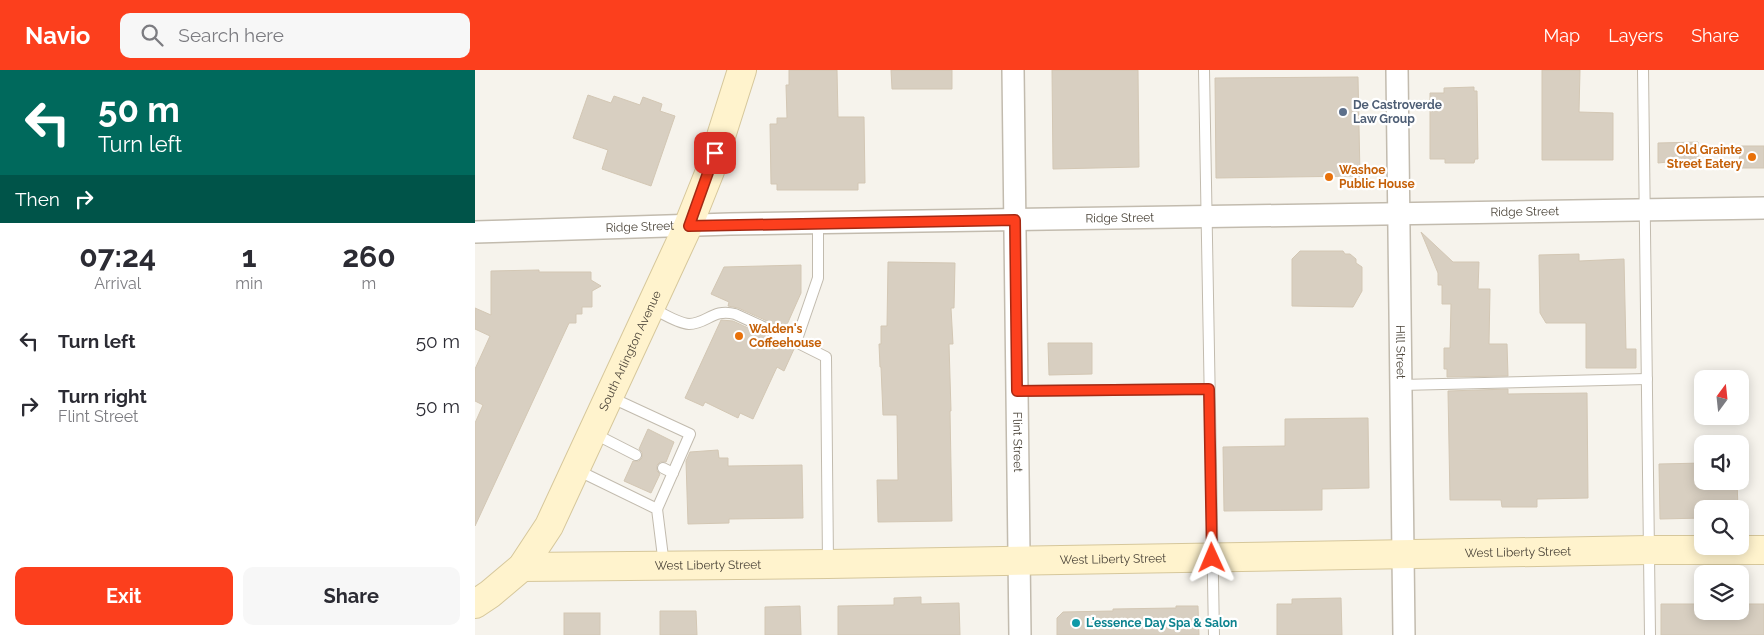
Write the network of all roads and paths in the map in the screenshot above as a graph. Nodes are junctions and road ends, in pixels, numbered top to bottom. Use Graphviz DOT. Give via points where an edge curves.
graph roads {
  1 [pos="742,70"];
  2 [pos="1013,70"];
  3 [pos="1205,70"];
  4 [pos="1397,70"];
  5 [pos="1643,70"];
  6 [pos="1764,208"];
  7 [pos="1645,210"];
  8 [pos="1399,213"];
  9 [pos="1206,217"];
  10 [pos="1015,220"];
  11 [pos="818,224"];
  12 [pos="689,226"];
  13 [pos="475,232"];
  14 [pos="651,308"];
  15 [pos="796,342"];
  16 [pos="1647,379"];
  17 [pos="1401,385"];
  18 [pos="1209,389"];
  19 [pos="1017,391"];
  20 [pos="609,397"];
  21 [pos="593,433"];
  22 [pos="636,455"];
  23 [pos="663,468"];
  24 [pos="575,470"];
  25 [pos="673,473"];
  26 [pos="657,509"];
  27 [pos="1649,550"];
  28 [pos="1764,550"];
  29 [pos="1402,554"];
  30 [pos="1212,558"];
  31 [pos="1018,561"];
  32 [pos="828,564"];
  33 [pos="664,566"];
  34 [pos="522,567"];
  35 [pos="475,604"];
  36 [pos="1020,635"];
  37 [pos="1214,635"];
  38 [pos="1404,635"];
  39 [pos="1650,635"];
  1 -- 12 [label="main road, South Arlington Avenue"];
  2 -- 10 [label="street, Flint Street"];
  3 -- 9 [label="lane"];
  4 -- 8 [label="street, Hill Street"];
  5 -- 7 [label="lane"];
  6 -- 7 [label="street, Ridge Street"];
  7 -- 8 [label="street, Ridge Street"];
  7 -- 16 [label="lane"];
  8 -- 9 [label="street, Ridge Street"];
  8 -- 17 [label="street, Hill Street"];
  9 -- 10 [label="street, Ridge Street"];
  9 -- 18 [label="lane"];
  10 -- 11 [label="street, Ridge Street"];
  10 -- 19 [label="street, Flint Street"];
  11 -- 12 [label="street, Ridge Street"];
  11 -- 15 [label="lane" via="818,278"];
  12 -- 13 [label="street, Ridge Street"];
  12 -- 14 [label="main road, South Arlington Avenue"];
  14 -- 15 [label="lane" via="691,324 727,311"];
  14 -- 20 [label="main road, South Arlington Avenue"];
  15 -- 32 [label="lane" via="826,357"];
  16 -- 17 [label="lane"];
  16 -- 27 [label="lane"];
  17 -- 29 [label="street, Hill Street"];
  18 -- 19 [label="lane"];
  18 -- 30 [label="lane"];
  19 -- 31 [label="street, Flint Street"];
  20 -- 21 [label="main road, South Arlington Avenue"];
  20 -- 25 [label="lane" via="690,434"];
  21 -- 22 [label="lane"];
  21 -- 24 [label="main road, South Arlington Avenue"];
  23 -- 25 [label="lane"];
  24 -- 26 [label="lane"];
  24 -- 34 [label="main road, South Arlington Avenue" via="549,526"];
  25 -- 26 [label="lane"];
  26 -- 33 [label="lane"];
  27 -- 28 [label="main road, West Liberty Street"];
  27 -- 29 [label="main road, West Liberty Street"];
  27 -- 39 [label="lane"];
  29 -- 30 [label="main road, West Liberty Street"];
  29 -- 38 [label="street, Hill Street"];
  30 -- 31 [label="main road, West Liberty Street"];
  30 -- 37 [label="lane"];
  31 -- 32 [label="main road, West Liberty Street"];
  31 -- 36 [label="street, Flint Street"];
  32 -- 33 [label="main road, West Liberty Street"];
  33 -- 34 [label="main road, West Liberty Street"];
  34 -- 35 [label="main road, South Arlington Avenue"];
}
